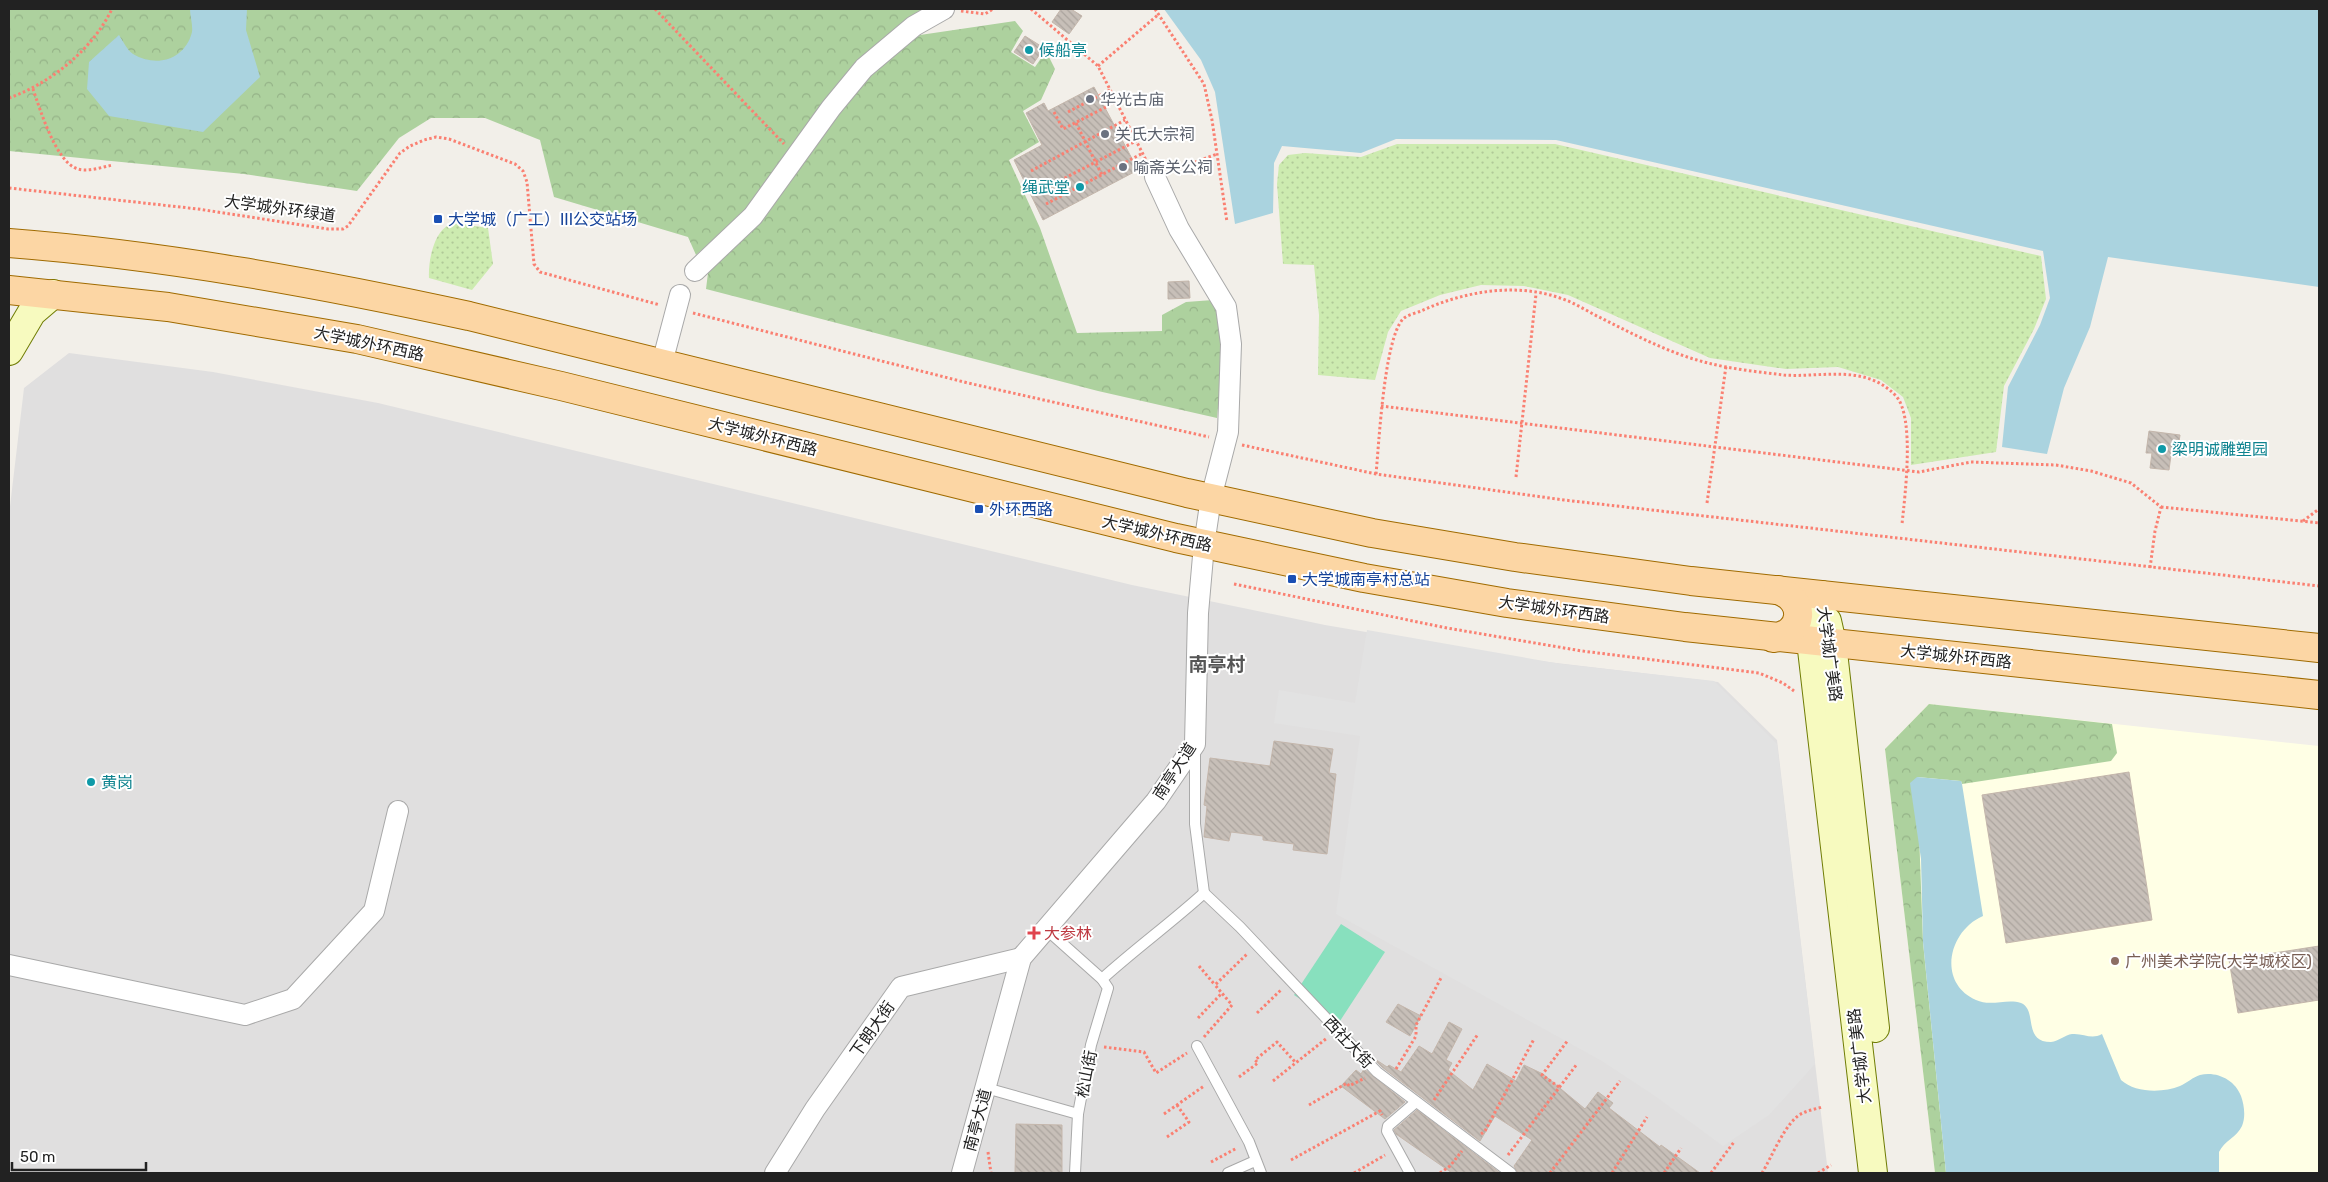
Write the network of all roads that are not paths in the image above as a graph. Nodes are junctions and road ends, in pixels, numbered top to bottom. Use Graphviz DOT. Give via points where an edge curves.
graph roads {
  1 [pos="944,9"];
  2 [pos="1154,177"];
  3 [pos="9,243"];
  4 [pos="695,271"];
  5 [pos="9,290"];
  6 [pos="52,294"];
  7 [pos="679,302"];
  8 [pos="9,351"];
  9 [pos="662,363"];
  10 [pos="1211,498"];
  11 [pos="1204,545"];
  12 [pos="1778,590"];
  13 [pos="1822,595"];
  14 [pos="1773,638"];
  15 [pos="1821,642"];
  16 [pos="1882,648"];
  17 [pos="2319,648"];
  18 [pos="1817,695"];
  19 [pos="2319,695"];
  20 [pos="1195,744"];
  21 [pos="398,811"];
  22 [pos="1204,893"];
  23 [pos="1046,929"];
  24 [pos="1021,958"];
  25 [pos="9,965"];
  26 [pos="1102,979"];
  27 [pos="1199,1043"];
  28 [pos="986,1088"];
  29 [pos="1416,1102"];
  30 [pos="1078,1114"];
  31 [pos="1255,1161"];
  32 [pos="775,1173"];
  33 [pos="962,1173"];
  34 [pos="1074,1173"];
  35 [pos="1228,1173"];
  36 [pos="1261,1173"];
  37 [pos="1410,1173"];
  38 [pos="1511,1173"];
  39 [pos="1873,1173"];
  40 [pos="1892,1173"];
  1 -- 4 [label="street" via="914,26 864,68 753,216"];
  2 -- 10 [label="street, 南亭大道" via="1179,229 1226,307 1231,344 1225,441"];
  3 -- 9 [label="main road" via="174,260 291,280 460,314"];
  5 -- 6 [label="main road, 大学城外环西路"];
  6 -- 8 [label="main road" via="32,312"];
  6 -- 11 [label="main road, 大学城外环西路" via="227,316 394,347"];
  7 -- 9 [label="street"];
  9 -- 10 [label="main road"];
  10 -- 11 [label="street, 南亭大道"];
  10 -- 12 [label="main road" via="1372,533 1515,557"];
  11 -- 14 [label="main road, 大学城外环西路" via="1312,569 1507,603"];
  11 -- 20 [label="street, 南亭大道" via="1198,613"];
  12 -- 13 [label="main road"];
  12 -- 14 [label="main road" via="1792,598 1798,612 1794,628 1781,637"];
  13 -- 15 [label="main road, 大学城广美路"];
  13 -- 17 [label="main road"];
  14 -- 15 [label="main road, 大学城外环西路"];
  14 -- 18 [label="main road" via="1797,656"];
  15 -- 16 [label="main road, 大学城外环西路"];
  15 -- 18 [label="main road, 大学城广美路"];
  16 -- 18 [label="main road" via="1852,664"];
  16 -- 19 [label="main road, 大学城外环西路"];
  18 -- 39 [label="main road, 大学城广美路"];
  18 -- 40 [label="main road, 大学城广美路"];
  20 -- 22 [label="lane" via="1195,824"];
  20 -- 23 [label="street, 南亭大道" via="1156,801"];
  21 -- 25 [label="street" via="374,911 293,999 245,1015"];
  22 -- 26 [label="lane"];
  22 -- 29 [label="lane, 西社大街" via="1377,1072"];
  23 -- 24 [label="street, 南亭大道"];
  23 -- 26 [label="lane"];
  24 -- 28 [label="street, 南亭大道"];
  24 -- 32 [label="street, 下朗大街" via="901,988 815,1109"];
  26 -- 30 [label="lane, 松山街" via="1108,988 1091,1045"];
  27 -- 31 [label="lane" via="1214,1079 1249,1142"];
  28 -- 30 [label="lane"];
  28 -- 33 [label="street, 南亭大道"];
  29 -- 37 [label="lane" via="1388,1126 1387,1131"];
  29 -- 38 [label="lane, 西社大街"];
  30 -- 34 [label="lane, 松山街"];
  31 -- 35 [label="lane"];
  31 -- 36 [label="lane"];
}
